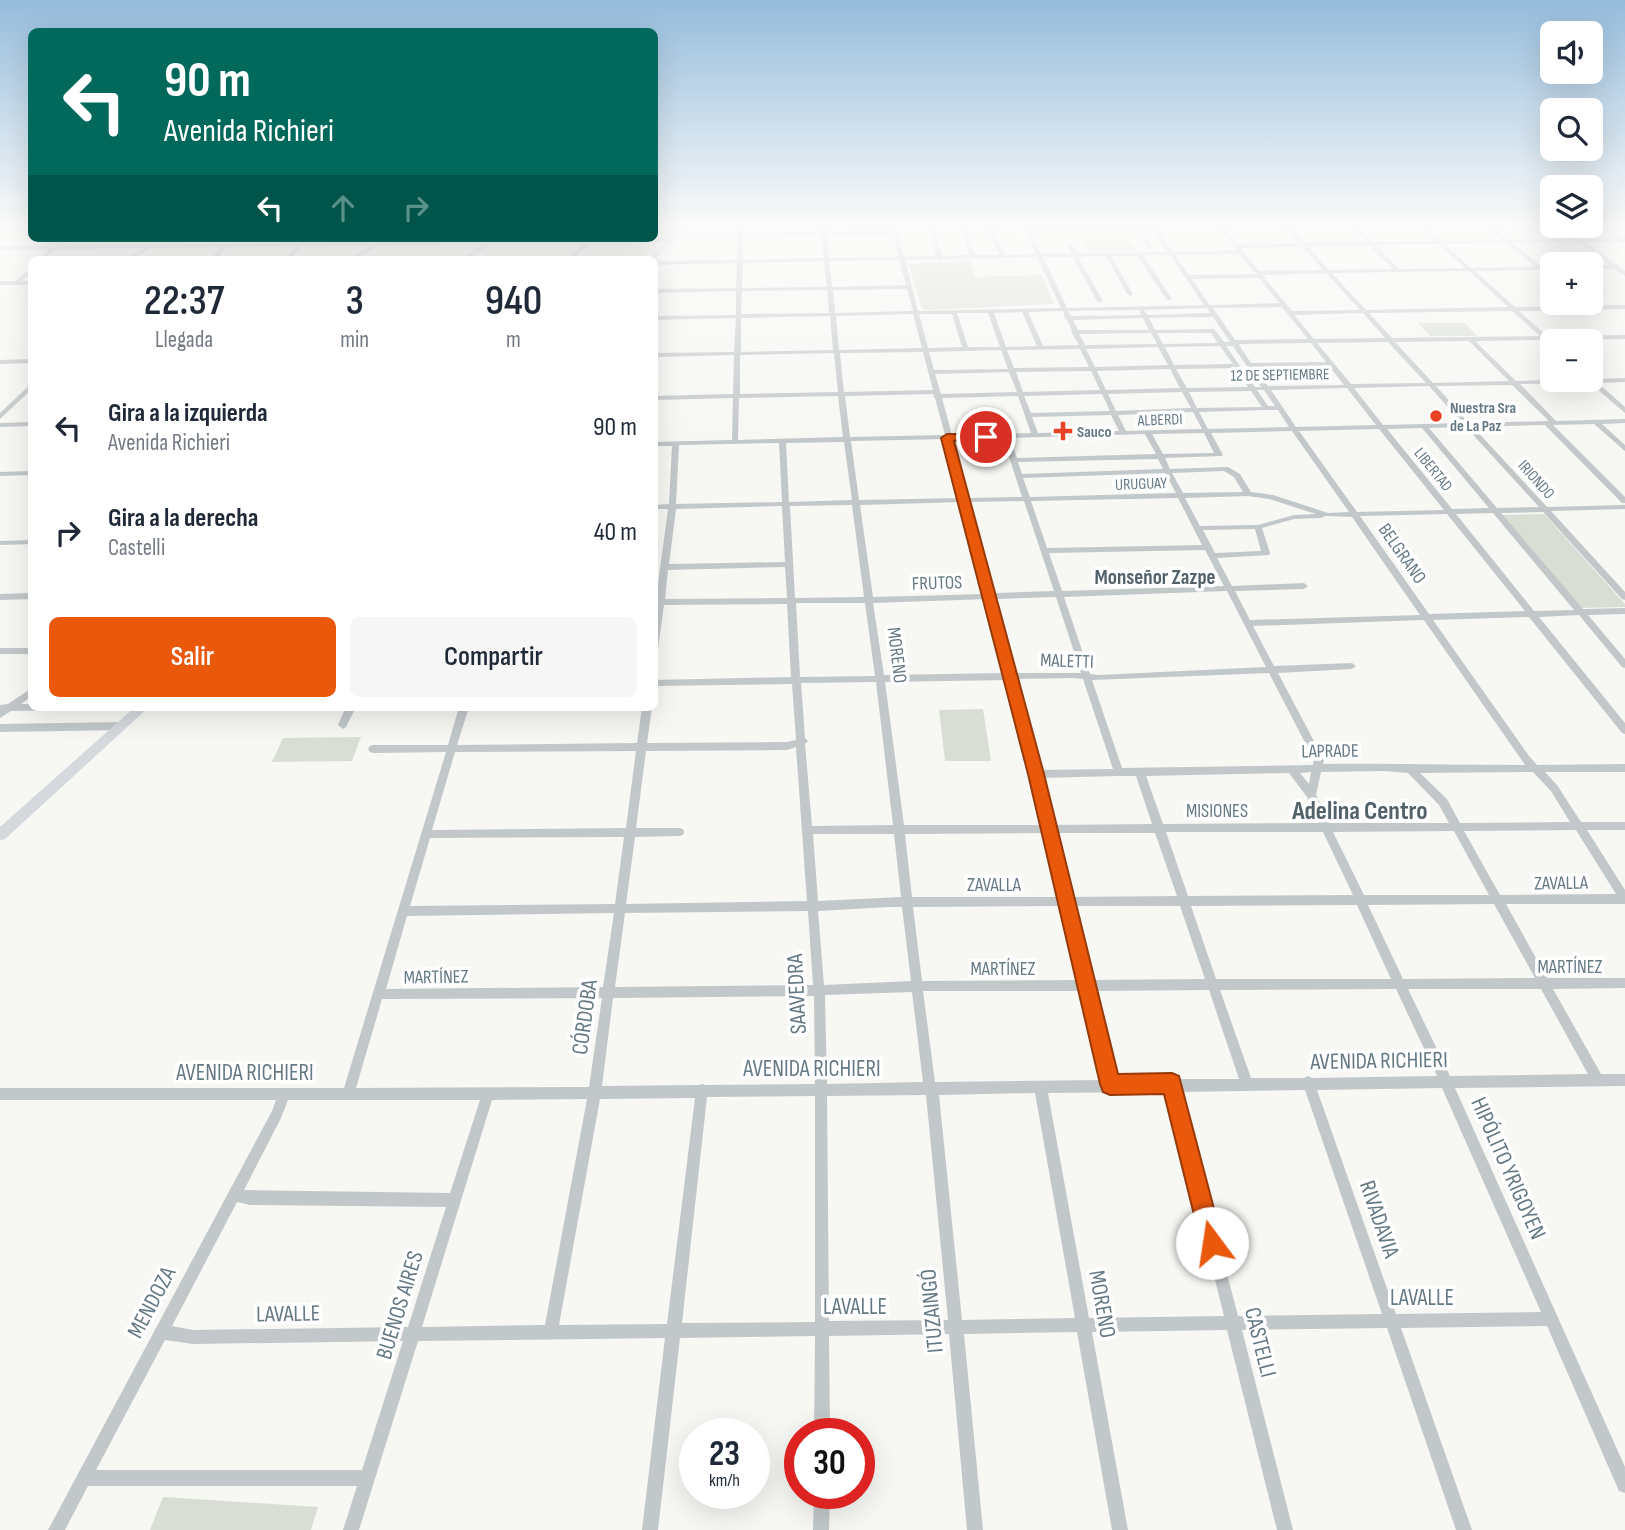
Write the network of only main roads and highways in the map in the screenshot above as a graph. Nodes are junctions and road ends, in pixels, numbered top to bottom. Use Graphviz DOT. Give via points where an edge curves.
graph roads {
  1 [pos="139,711"];
  2 [pos="0,835"];
  1 -- 2 [label="main road"];
}
